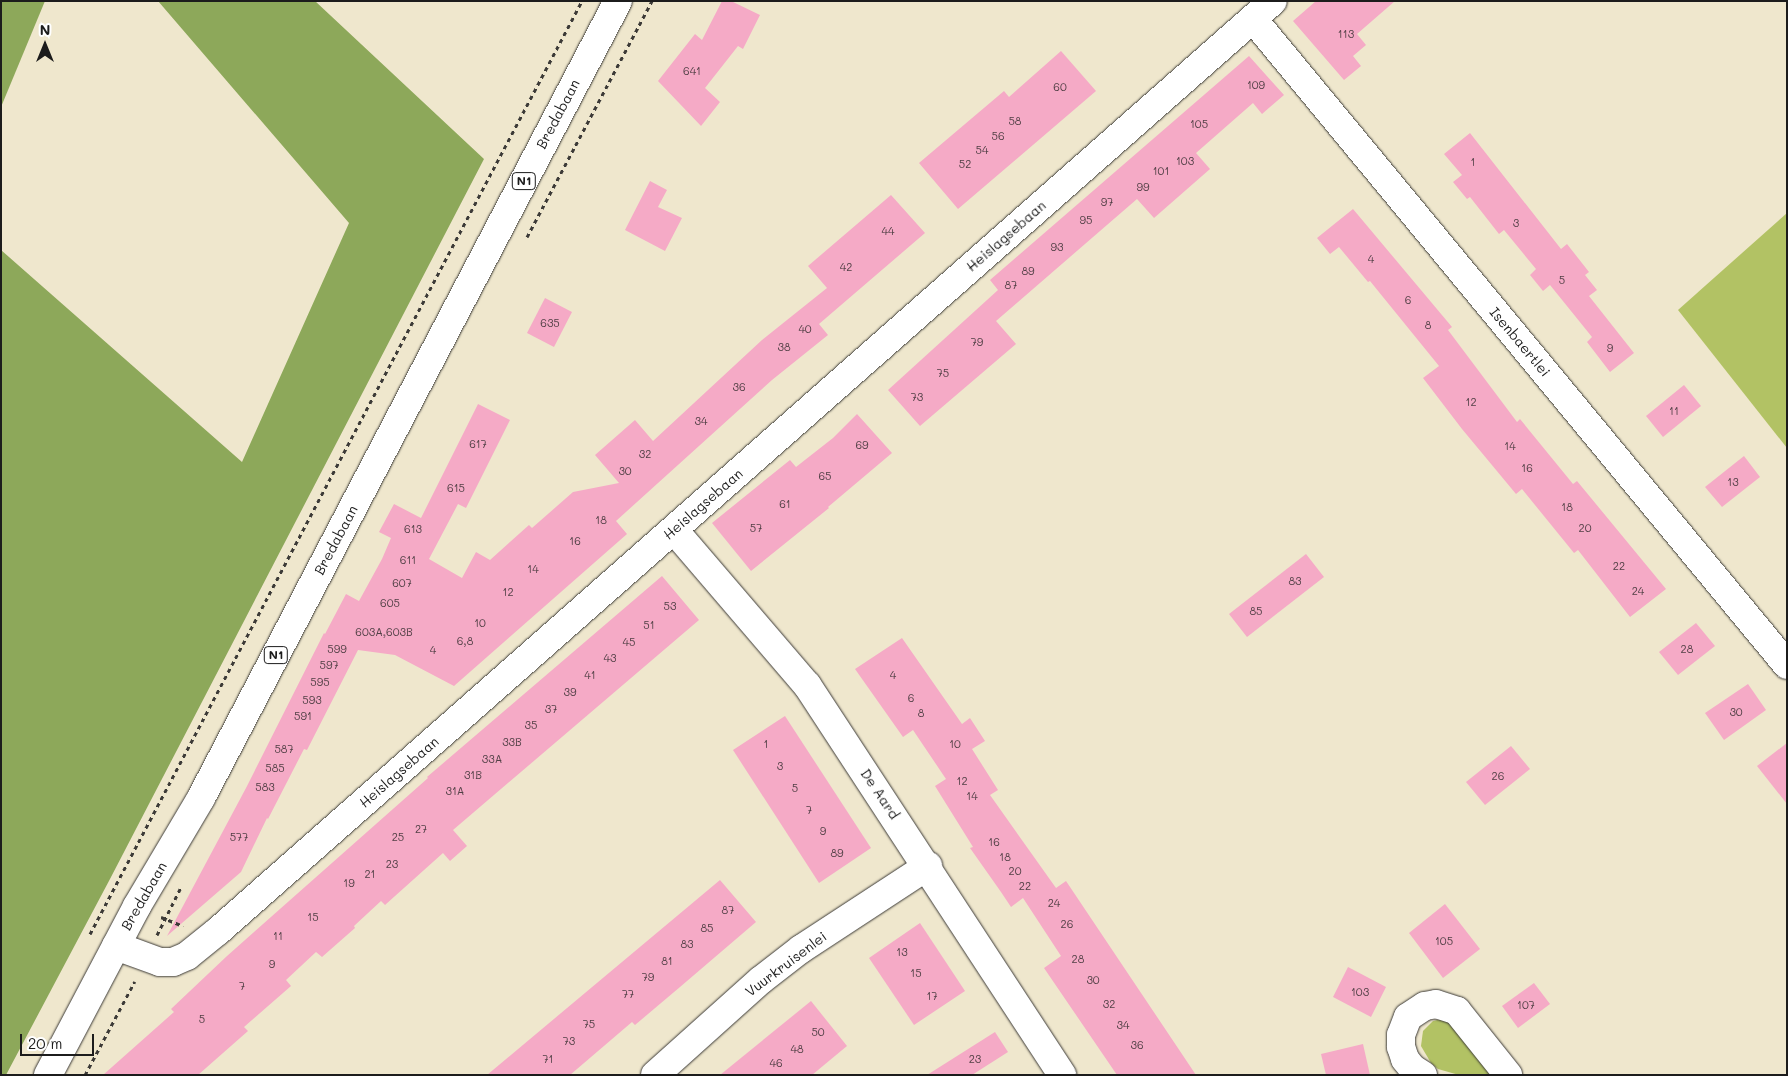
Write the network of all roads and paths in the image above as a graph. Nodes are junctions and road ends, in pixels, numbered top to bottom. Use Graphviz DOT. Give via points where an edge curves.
graph roads {
  1 [pos="582,1"];
  2 [pos="618,1"];
  3 [pos="1263,10"];
  4 [pos="674,530"];
  5 [pos="1787,665"];
  6 [pos="928,866"];
  7 [pos="164,919"];
  8 [pos="186,928"];
  9 [pos="89,936"];
  10 [pos="116,946"];
  11 [pos="147,958"];
  12 [pos="48,1075"];
  13 [pos="85,1075"];
  14 [pos="655,1075"];
  15 [pos="1062,1075"];
  16 [pos="1423,1075"];
  17 [pos="1508,1075"];
  1 -- 9 [label="path"];
  2 -- 10 [label="street, Bredabaan / N1" via="201,798"];
  3 -- 4 [label="street, Heislagsebaan"];
  3 -- 5 [label="street, Isenbaertlei"];
  4 -- 6 [label="street, De Aard" via="808,685"];
  4 -- 11 [label="street, Heislagsebaan" via="218,931 187,956 173,962"];
  6 -- 14 [label="street, Vuurkruisenlei" via="761,980"];
  6 -- 15 [label="street, De Aard"];
  7 -- 8 [label="path"];
  10 -- 11 [label="street, Heislagsebaan"];
  10 -- 12 [label="street, Bredabaan / N1"];
  11 -- 13 [label="path"];
  16 -- 17 [label="street" via="1405,1059 1401,1034 1408,1017 1425,1006 1436,1004 1462,1016"];
}
